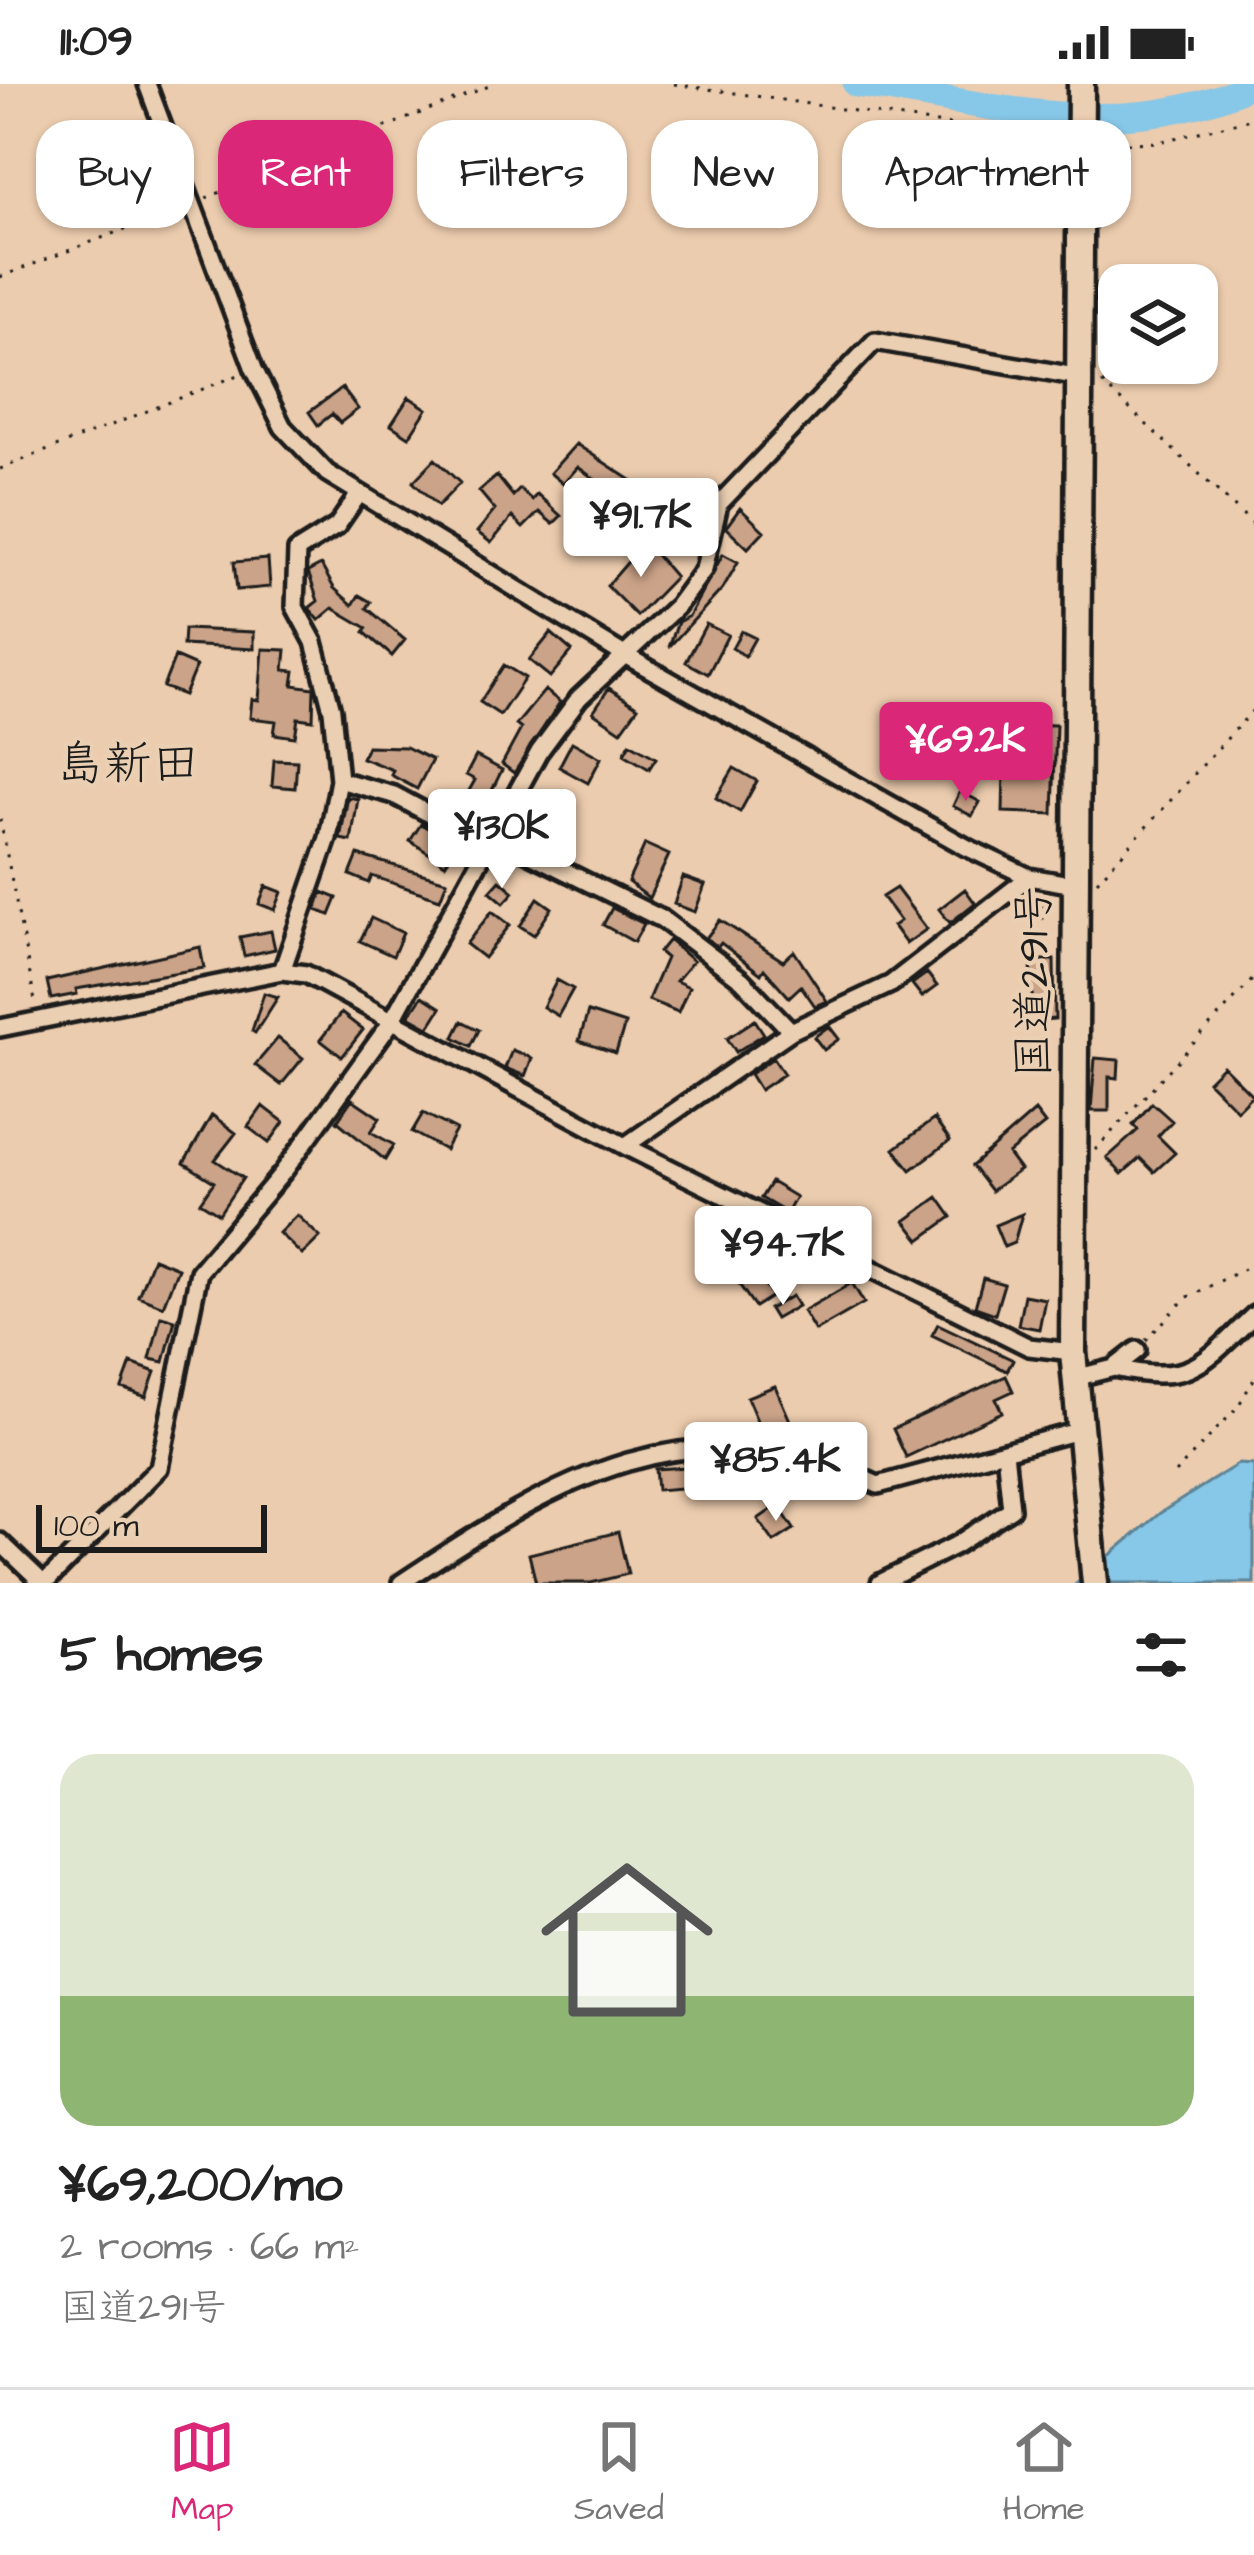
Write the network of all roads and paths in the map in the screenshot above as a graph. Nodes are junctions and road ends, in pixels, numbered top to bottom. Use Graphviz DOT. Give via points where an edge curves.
graph roads {
  1 [pos="147,84"];
  2 [pos="494,84"];
  3 [pos="674,84"];
  4 [pos="1082,84"];
  5 [pos="1254,118"];
  6 [pos="160,120"];
  7 [pos="914,120"];
  8 [pos="1081,120"];
  9 [pos="1131,143"];
  10 [pos="194,203"];
  11 [pos="194,212"];
  12 [pos="128,228"];
  13 [pos="1080,228"];
  14 [pos="0,277"];
  15 [pos="254,369"];
  16 [pos="1081,370"];
  17 [pos="0,469"];
  18 [pos="358,494"];
  19 [pos="1254,525"];
  20 [pos="621,653"];
  21 [pos="1254,709"];
  22 [pos="339,780"];
  23 [pos="0,819"];
  24 [pos="494,842"];
  25 [pos="1029,878"];
  26 [pos="1075,885"];
  27 [pos="282,970"];
  28 [pos="1254,978"];
  29 [pos="39,1020"];
  30 [pos="390,1024"];
  31 [pos="0,1028"];
  32 [pos="791,1031"];
  33 [pos="625,1145"];
  34 [pos="1073,1161"];
  35 [pos="1254,1264"];
  36 [pos="1254,1315"];
  37 [pos="1137,1350"];
  38 [pos="1072,1352"];
  39 [pos="1114,1368"];
  40 [pos="1075,1378"];
  41 [pos="1254,1378"];
  42 [pos="1079,1440"];
  43 [pos="1005,1451"];
  44 [pos="1174,1473"];
  45 [pos="0,1542"];
  46 [pos="44,1583"];
  47 [pos="401,1583"];
  48 [pos="880,1583"];
  49 [pos="1096,1583"];
  1 -- 6 [label="street"];
  2 -- 10 [label="path"];
  3 -- 7 [label="path"];
  4 -- 8 [label="highway, 国道291号"];
  5 -- 9 [label="path"];
  11 -- 15 [label="street"];
  12 -- 14 [label="path"];
  13 -- 16 [label="highway, 国道291号"];
  15 -- 17 [label="path"];
  15 -- 18 [label="street" via="283,427"];
  16 -- 19 [label="path"];
  16 -- 20 [label="street" via="875,341 719,504 704,569 677,606"];
  16 -- 26 [label="highway, 国道291号"];
  18 -- 20 [label="street"];
  18 -- 22 [label="street" via="337,526 297,551 294,583 332,710"];
  20 -- 24 [label="street" via="539,752"];
  20 -- 25 [label="street"];
  21 -- 26 [label="path" via="1096,883"];
  22 -- 24 [label="street" via="394,795"];
  22 -- 27 [label="street" via="328,838"];
  23 -- 29 [label="path"];
  24 -- 30 [label="street"];
  24 -- 32 [label="street" via="662,919 742,980"];
  25 -- 26 [label="street"];
  25 -- 32 [label="street" via="891,985"];
  26 -- 34 [label="highway, 国道291号"];
  27 -- 29 [label="street"];
  27 -- 30 [label="street" via="306,974"];
  28 -- 34 [label="path" via="1089,1158"];
  29 -- 31 [label="street"];
  30 -- 33 [label="street"];
  30 -- 46 [label="street" via="199,1272 159,1468"];
  32 -- 33 [label="street"];
  33 -- 38 [label="street" via="1029,1347"];
  34 -- 38 [label="highway, 国道291号"];
  35 -- 37 [label="path" via="1186,1298"];
  36 -- 39 [label="street" via="1197,1370 1168,1376"];
  37 -- 39 [label="street"];
  38 -- 40 [label="highway, 国道291号"];
  39 -- 40 [label="street"];
  40 -- 42 [label="highway, 国道291号"];
  41 -- 44 [label="path" via="1237,1408"];
  42 -- 43 [label="street"];
  42 -- 49 [label="highway, 国道291号"];
  43 -- 47 [label="street" via="878,1485 822,1459 742,1449 625,1459 514,1508"];
  43 -- 48 [label="street" via="1010,1509"];
  45 -- 46 [label="street"];
}
